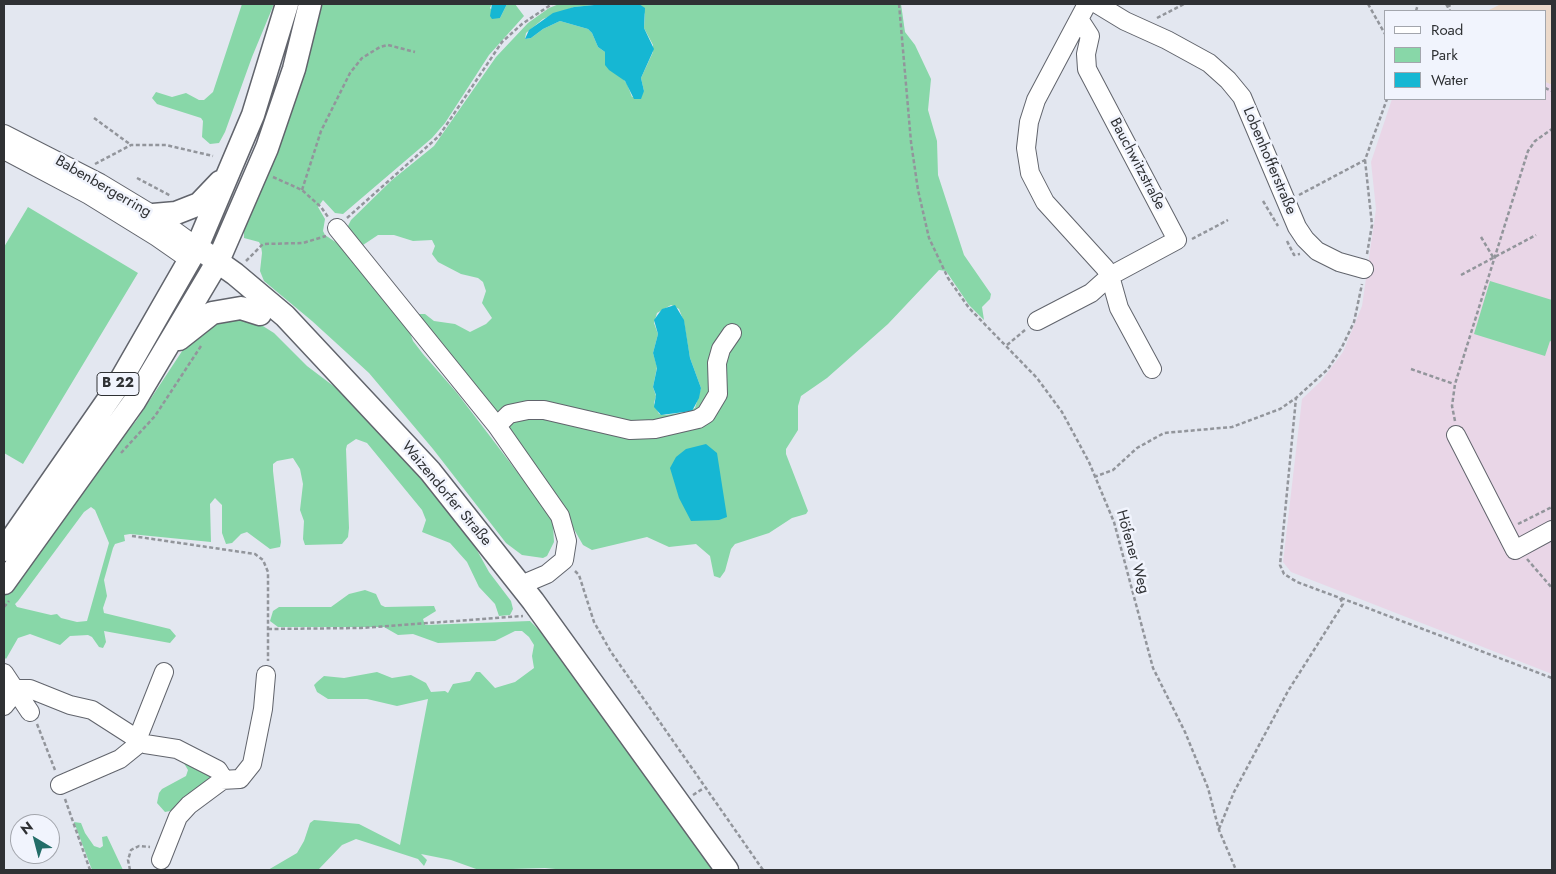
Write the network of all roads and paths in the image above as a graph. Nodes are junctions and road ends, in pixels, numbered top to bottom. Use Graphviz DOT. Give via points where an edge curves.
graph roads {
  1 [pos="287,4"];
  2 [pos="310,4"];
  3 [pos="552,4"];
  4 [pos="900,4"];
  5 [pos="1096,4"];
  6 [pos="1184,4"];
  7 [pos="1368,4"];
  8 [pos="1453,4"];
  9 [pos="1447,5"];
  10 [pos="1083,11"];
  11 [pos="1384,32"];
  12 [pos="1152,33"];
  13 [pos="415,52"];
  14 [pos="1387,100"];
  15 [pos="94,118"];
  16 [pos="1552,129"];
  17 [pos="4,134"];
  18 [pos="131,145"];
  19 [pos="4,150"];
  20 [pos="213,156"];
  21 [pos="1364,160"];
  22 [pos="92,164"];
  23 [pos="232,168"];
  24 [pos="272,177"];
  25 [pos="136,178"];
  26 [pos="302,190"];
  27 [pos="1286,202"];
  28 [pos="192,208"];
  29 [pos="153,215"];
  30 [pos="1228,220"];
  31 [pos="336,228"];
  32 [pos="1536,235"];
  33 [pos="1481,238"];
  34 [pos="1177,240"];
  35 [pos="256,248"];
  36 [pos="194,254"];
  37 [pos="1494,258"];
  38 [pos="214,268"];
  39 [pos="1364,269"];
  40 [pos="1461,275"];
  41 [pos="1110,276"];
  42 [pos="260,314"];
  43 [pos="1037,321"];
  44 [pos="732,333"];
  45 [pos="1007,345"];
  46 [pos="168,347"];
  47 [pos="1152,369"];
  48 [pos="1410,369"];
  49 [pos="1455,384"];
  50 [pos="355,392"];
  51 [pos="1296,398"];
  52 [pos="497,426"];
  53 [pos="1456,429"];
  54 [pos="1094,477"];
  55 [pos="1552,507"];
  56 [pos="1510,528"];
  57 [pos="1552,530"];
  58 [pos="132,536"];
  59 [pos="4,550"];
  60 [pos="564,560"];
  61 [pos="4,583"];
  62 [pos="530,598"];
  63 [pos="1340,598"];
  64 [pos="268,629"];
  65 [pos="164,672"];
  66 [pos="4,673"];
  67 [pos="266,676"];
  68 [pos="1552,678"];
  69 [pos="16,691"];
  70 [pos="4,706"];
  71 [pos="30,712"];
  72 [pos="139,741"];
  73 [pos="221,780"];
  74 [pos="60,785"];
  75 [pos="1218,830"];
  76 [pos="163,856"];
  77 [pos="90,870"];
  78 [pos="130,870"];
  79 [pos="727,870"];
  80 [pos="764,870"];
  81 [pos="1236,870"];
  1 -- 23 [label="main road, B 22" via="270,63"];
  2 -- 38 [label="main road, B 22" via="294,69 267,148"];
  3 -- 31 [label="path" via="502,42 432,143"];
  4 -- 45 [label="path, Höfener Weg" via="911,142 930,238 948,278 969,308"];
  5 -- 12 [label="street, Lobenhofferstraße"];
  6 -- 12 [label="path" via="1156,18"];
  7 -- 11 [label="path"];
  8 -- 9 [label="path"];
  10 -- 34 [label="street, Bauchwitzstraße" via="1090,36 1087,69"];
  10 -- 41 [label="street, Bauchwitzstraße" via="1036,100 1026,148 1030,173 1045,202"];
  12 -- 27 [label="street, Lobenhofferstraße" via="1209,63 1242,97"];
  13 -- 26 [label="path" via="388,46 362,58 350,73 321,131"];
  14 -- 21 [label="path"];
  15 -- 18 [label="path"];
  16 -- 37 [label="path" via="1535,141 1528,151"];
  17 -- 29 [label="street, Babenbergerring" via="100,183"];
  18 -- 20 [label="path" via="166,145"];
  18 -- 22 [label="path"];
  19 -- 36 [label="street, Babenbergerring"];
  21 -- 27 [label="path"];
  21 -- 39 [label="path" via="1372,225"];
  23 -- 28 [label="main road" via="207,197"];
  23 -- 36 [label="main road, B 22"];
  24 -- 26 [label="path"];
  25 -- 28 [label="path"];
  26 -- 31 [label="path" via="322,207"];
  27 -- 39 [label="street, Lobenhofferstraße" via="1311,247 1339,262"];
  28 -- 29 [label="main road" via="176,214"];
  29 -- 36 [label="street, Babenbergerring"];
  30 -- 34 [label="path" via="1189,241"];
  31 -- 35 [label="path" via="319,240 263,244"];
  31 -- 52 [label="street"];
  32 -- 37 [label="path"];
  33 -- 37 [label="path"];
  34 -- 41 [label="street"];
  36 -- 38 [label="main road, Waizendorfer Straße"];
  36 -- 59 [label="main road, B 22" via="115,390"];
  37 -- 40 [label="path"];
  37 -- 49 [label="path"];
  38 -- 42 [label="main road, Waizendorfer Straße"];
  38 -- 46 [label="main road, B 22"];
  38 -- 50 [label="main road, Waizendorfer Straße" via="285,316"];
  39 -- 51 [label="path" via="1354,322 1342,347 1328,369"];
  41 -- 43 [label="street" via="1091,292"];
  41 -- 47 [label="street, Bauchwitzstraße" via="1120,308"];
  42 -- 46 [label="main road" via="241,308 212,313"];
  42 -- 50 [label="main road, Waizendorfer Straße"];
  43 -- 45 [label="path"];
  44 -- 52 [label="street" via="717,363 718,394 706,414 698,419 655,429 630,430 544,410 528,410 509,414"];
  45 -- 54 [label="path, Höfener Weg" via="1062,412"];
  46 -- 61 [label="main road, B 22" via="134,402"];
  48 -- 49 [label="path"];
  49 -- 53 [label="path" via="1452,406"];
  50 -- 62 [label="main road, Waizendorfer Straße" via="430,471"];
  51 -- 54 [label="path" via="1272,412 1232,427 1164,433 1137,448 1113,470"];
  51 -- 63 [label="path" via="1280,565 1284,574 1297,582"];
  52 -- 60 [label="street" via="560,516 567,541"];
  53 -- 57 [label="street" via="1514,550"];
  54 -- 75 [label="path, Höfener Weg" via="1114,522 1153,668 1208,788"];
  55 -- 56 [label="path"];
  58 -- 64 [label="path" via="258,556 264,560 268,572"];
  60 -- 62 [label="street" via="548,574"];
  60 -- 80 [label="path" via="579,575 594,622 612,652"];
  62 -- 64 [label="path" via="528,614 513,618 361,628"];
  62 -- 79 [label="main road, Waizendorfer Straße"];
  63 -- 68 [label="path"];
  63 -- 75 [label="path" via="1344,604 1288,691 1234,792"];
  64 -- 67 [label="path"];
  65 -- 72 [label="street"];
  66 -- 69 [label="street"];
  67 -- 73 [label="street" via="252,764 240,779"];
  69 -- 70 [label="street"];
  69 -- 71 [label="street"];
  69 -- 72 [label="street" via="30,689 92,710"];
  71 -- 74 [label="path" via="42,734"];
  72 -- 73 [label="street" via="151,746 171,747 203,760 222,774"];
  72 -- 74 [label="street" via="120,759"];
  73 -- 76 [label="street" via="178,817"];
  74 -- 77 [label="path"];
  75 -- 81 [label="path, Höfener Weg"];
  76 -- 78 [label="path" via="159,848 135,847 128,860"];
}
